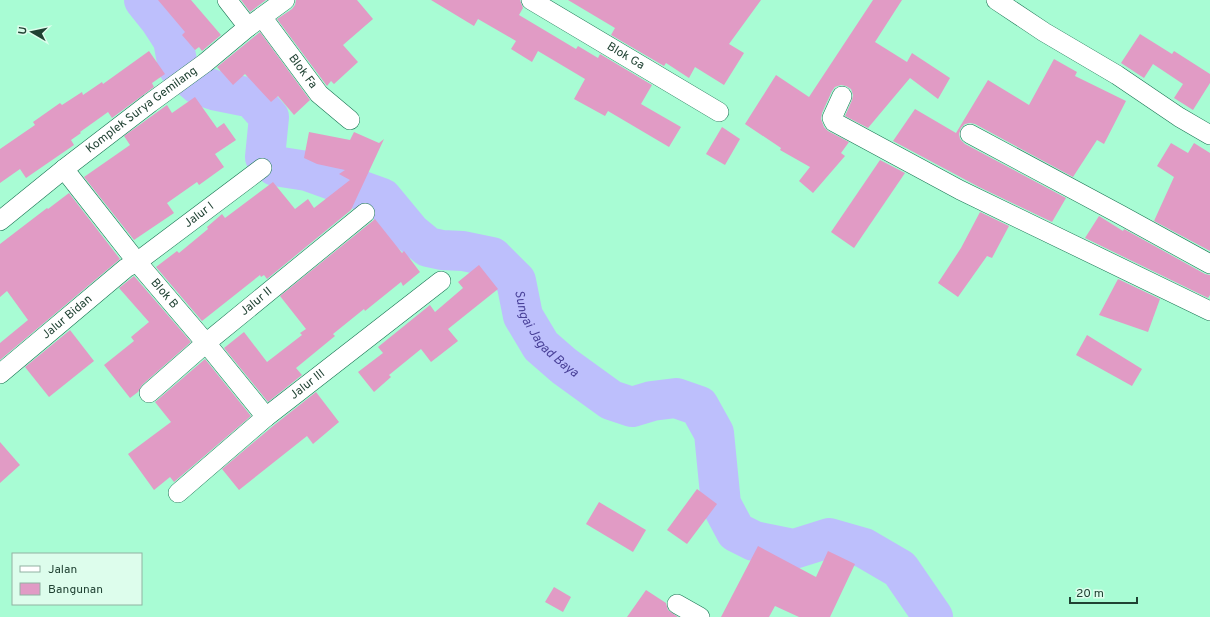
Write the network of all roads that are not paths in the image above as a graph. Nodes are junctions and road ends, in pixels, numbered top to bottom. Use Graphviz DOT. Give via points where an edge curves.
graph roads {
  1 [pos="227,0"];
  2 [pos="284,0"];
  3 [pos="531,0"];
  4 [pos="996,0"];
  5 [pos="255,22"];
  6 [pos="842,96"];
  7 [pos="719,112"];
  8 [pos="350,120"];
  9 [pos="970,134"];
  10 [pos="1210,135"];
  11 [pos="262,168"];
  12 [pos="64,169"];
  13 [pos="365,213"];
  14 [pos="0,221"];
  15 [pos="137,262"];
  16 [pos="1210,264"];
  17 [pos="441,281"];
  18 [pos="1210,311"];
  19 [pos="206,343"];
  20 [pos="0,374"];
  21 [pos="149,393"];
  22 [pos="266,417"];
  23 [pos="178,493"];
  24 [pos="677,604"];
  25 [pos="700,617"];
  1 -- 5 [label="street, Blok Fa"];
  2 -- 5 [label="street, Komplek Surya Gemilang"];
  3 -- 7 [label="street, Blok Ga"];
  4 -- 10 [label="street"];
  5 -- 8 [label="street, Blok Fa" via="319,94"];
  5 -- 12 [label="street, Komplek Surya Gemilang"];
  6 -- 18 [label="street" via="832,118 834,122 960,190"];
  9 -- 16 [label="street"];
  11 -- 15 [label="street, Jalur I"];
  12 -- 14 [label="street, Komplek Surya Gemilang"];
  12 -- 15 [label="street, Blok B"];
  13 -- 19 [label="street, Jalur II"];
  15 -- 19 [label="street, Blok B"];
  15 -- 20 [label="street, Jalur Bidan" via="126,268"];
  17 -- 22 [label="street, Jalur III"];
  19 -- 21 [label="street, Jalur II"];
  19 -- 22 [label="street, Blok B"];
  22 -- 23 [label="street, Jalur III"];
  24 -- 25 [label="street"];
}
